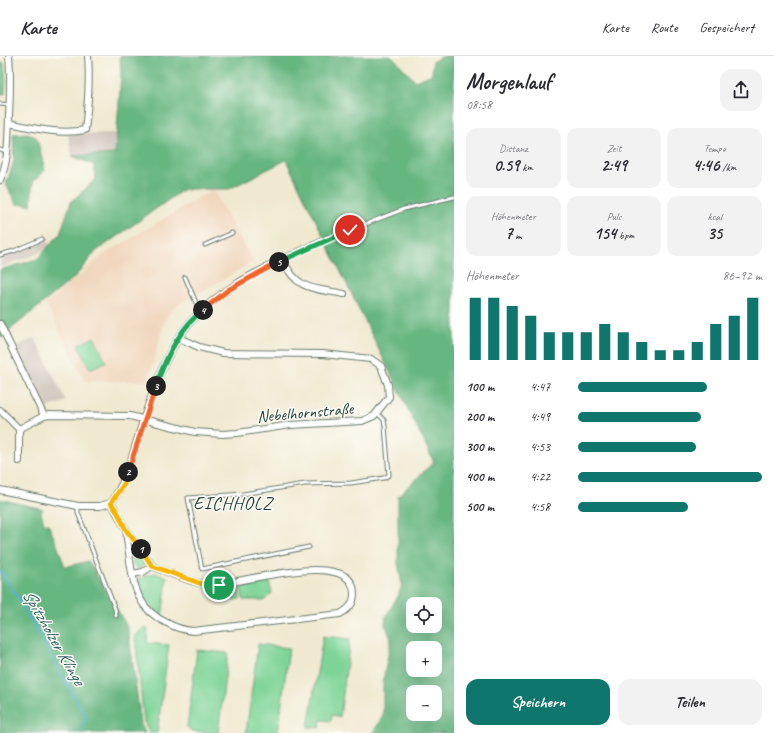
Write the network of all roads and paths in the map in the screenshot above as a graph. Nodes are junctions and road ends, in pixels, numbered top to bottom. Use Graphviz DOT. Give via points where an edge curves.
graph roads {
  1 [pos="9,56"];
  2 [pos="88,56"];
  3 [pos="0,104"];
  4 [pos="10,105"];
  5 [pos="9,123"];
  6 [pos="0,150"];
  7 [pos="7,152"];
  8 [pos="0,180"];
  9 [pos="454,197"];
  10 [pos="232,233"];
  11 [pos="42,239"];
  12 [pos="327,239"];
  13 [pos="205,245"];
  14 [pos="0,255"];
  15 [pos="283,260"];
  16 [pos="185,277"];
  17 [pos="344,294"];
  18 [pos="200,312"];
  19 [pos="0,324"];
  20 [pos="178,338"];
  21 [pos="0,410"];
  22 [pos="377,413"];
  23 [pos="44,416"];
  24 [pos="144,420"];
  25 [pos="19,429"];
  26 [pos="19,461"];
  27 [pos="0,490"];
  28 [pos="111,503"];
  29 [pos="78,506"];
  30 [pos="126,530"];
  31 [pos="309,546"];
  32 [pos="152,566"];
  33 [pos="132,574"];
  34 [pos="116,616"];
  1 -- 4 [label="street"];
  2 -- 5 [label="street" via="85,130 59,131"];
  3 -- 4 [label="lane"];
  4 -- 5 [label="street"];
  5 -- 7 [label="street"];
  6 -- 7 [label="lane"];
  7 -- 8 [label="street"];
  9 -- 12 [label="lane" via="404,209"];
  10 -- 13 [label="lane"];
  11 -- 14 [label="lane"];
  12 -- 15 [label="street"];
  15 -- 17 [label="street" via="293,278 299,283"];
  15 -- 18 [label="street" via="228,290"];
  16 -- 18 [label="lane"];
  18 -- 20 [label="street"];
  19 -- 23 [label="street"];
  20 -- 22 [label="street, Nebelhornstraße" via="223,353 302,353 371,359 381,366 389,390 389,396"];
  20 -- 24 [label="street" via="158,381"];
  21 -- 25 [label="street"];
  22 -- 24 [label="street, Nebelhornstraße" via="369,419 357,422 291,425 223,434 195,432"];
  22 -- 31 [label="lane" via="384,420 385,426 388,475 384,478 351,483 305,484 243,494 188,498 202,569"];
  23 -- 24 [label="street, Nebelhornstraße" via="130,416"];
  23 -- 25 [label="street"];
  24 -- 28 [label="street" via="124,484"];
  25 -- 26 [label="street"];
  27 -- 29 [label="street"];
  28 -- 29 [label="street"];
  28 -- 30 [label="street"];
  29 -- 34 [label="lane" via="78,513 99,564"];
  30 -- 32 [label="street"];
  30 -- 33 [label="street"];
  32 -- 33 [label="street" via="144,572"];
  32 -- 33 [label="street" via="202,584 212,585 286,572 336,573 349,579 354,597 350,607 340,614 190,631 181,630 160,620 146,609 138,597"];
}
